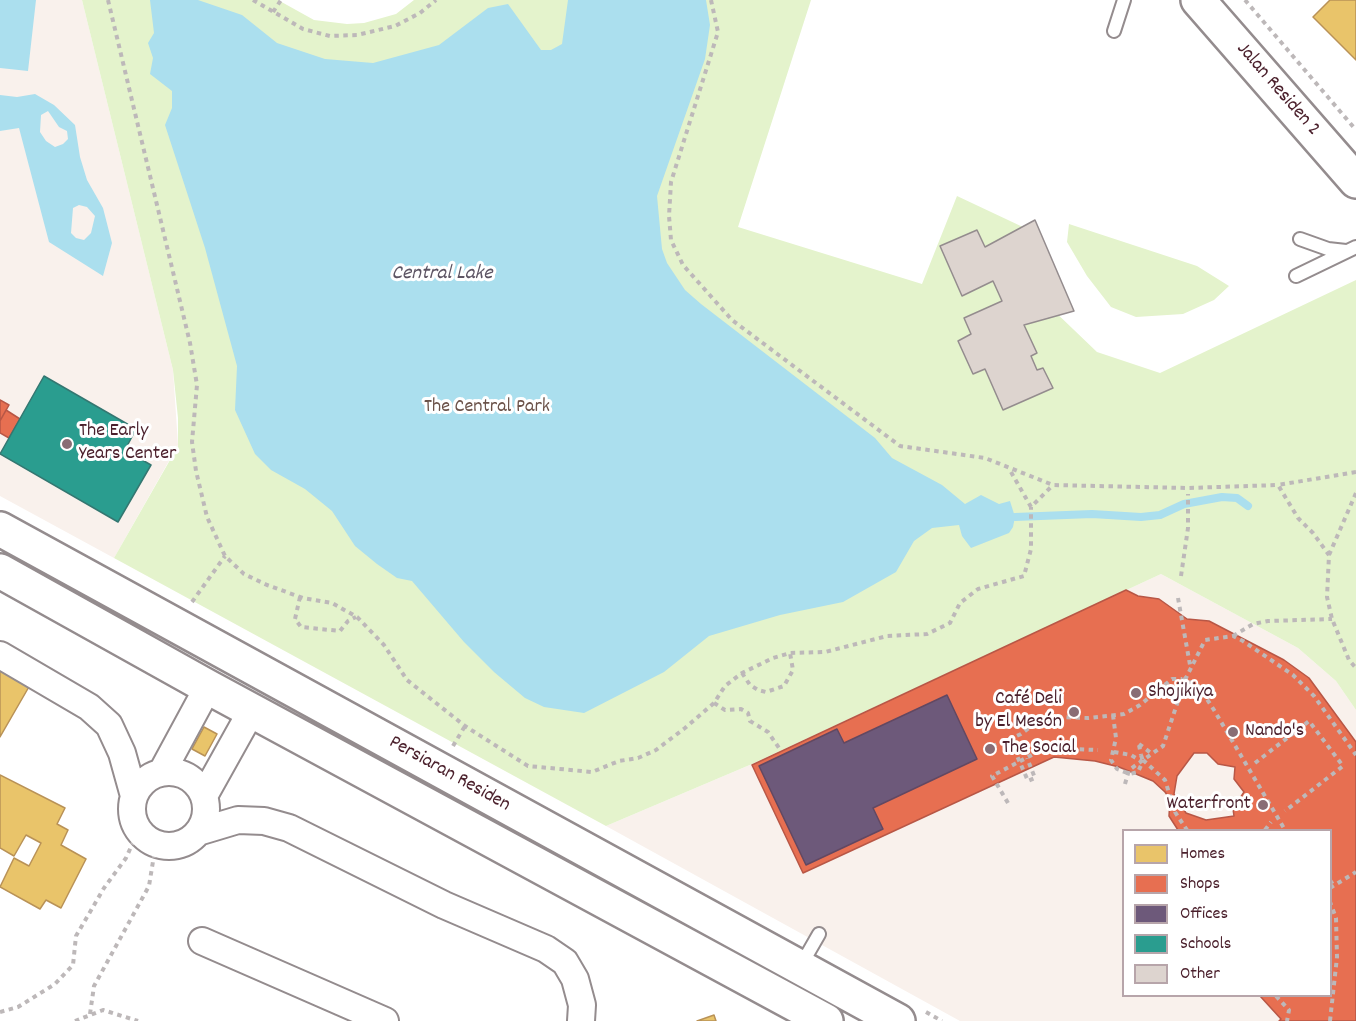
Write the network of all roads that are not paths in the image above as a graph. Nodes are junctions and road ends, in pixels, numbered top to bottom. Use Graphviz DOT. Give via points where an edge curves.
graph roads {
  1 [pos="1124,0"];
  2 [pos="1198,0"];
  3 [pos="1114,31"];
  4 [pos="1356,181"];
  5 [pos="1300,238"];
  6 [pos="1352,249"];
  7 [pos="1296,276"];
  8 [pos="0,529"];
  9 [pos="0,571"];
  10 [pos="0,655"];
  11 [pos="208,687"];
  12 [pos="252,710"];
  13 [pos="162,772"];
  14 [pos="134,796"];
  15 [pos="204,796"];
  16 [pos="198,832"];
  17 [pos="819,934"];
  18 [pos="202,941"];
  19 [pos="791,982"];
  20 [pos="385,1021"];
  21 [pos="581,1021"];
  22 [pos="826,1021"];
  23 [pos="898,1021"];
  1 -- 3 [label="lane"];
  2 -- 4 [label="street, Jalan Residen 2"];
  5 -- 6 [label="lane" via="1328,249"];
  6 -- 7 [label="lane"];
  8 -- 19 [label="street, Persiaran Residen"];
  9 -- 11 [label="street, Persiaran Residen"];
  10 -- 14 [label="street" via="89,707 109,725"];
  11 -- 12 [label="street, Persiaran Residen"];
  11 -- 13 [label="street"];
  12 -- 15 [label="street"];
  12 -- 19 [label="street, Persiaran Residen"];
  13 -- 14 [label="street" via="140,785"];
  13 -- 15 [label="street" via="187,777"];
  14 -- 16 [label="street" via="134,819 148,836 179,844"];
  15 -- 16 [label="street" via="204,821"];
  16 -- 21 [label="street" via="238,819 289,828 444,905 546,949 564,962 575,979 582,1005"];
  17 -- 19 [label="lane"];
  18 -- 20 [label="street"];
  19 -- 22 [label="street, Persiaran Residen"];
  19 -- 23 [label="street, Persiaran Residen"];
}
